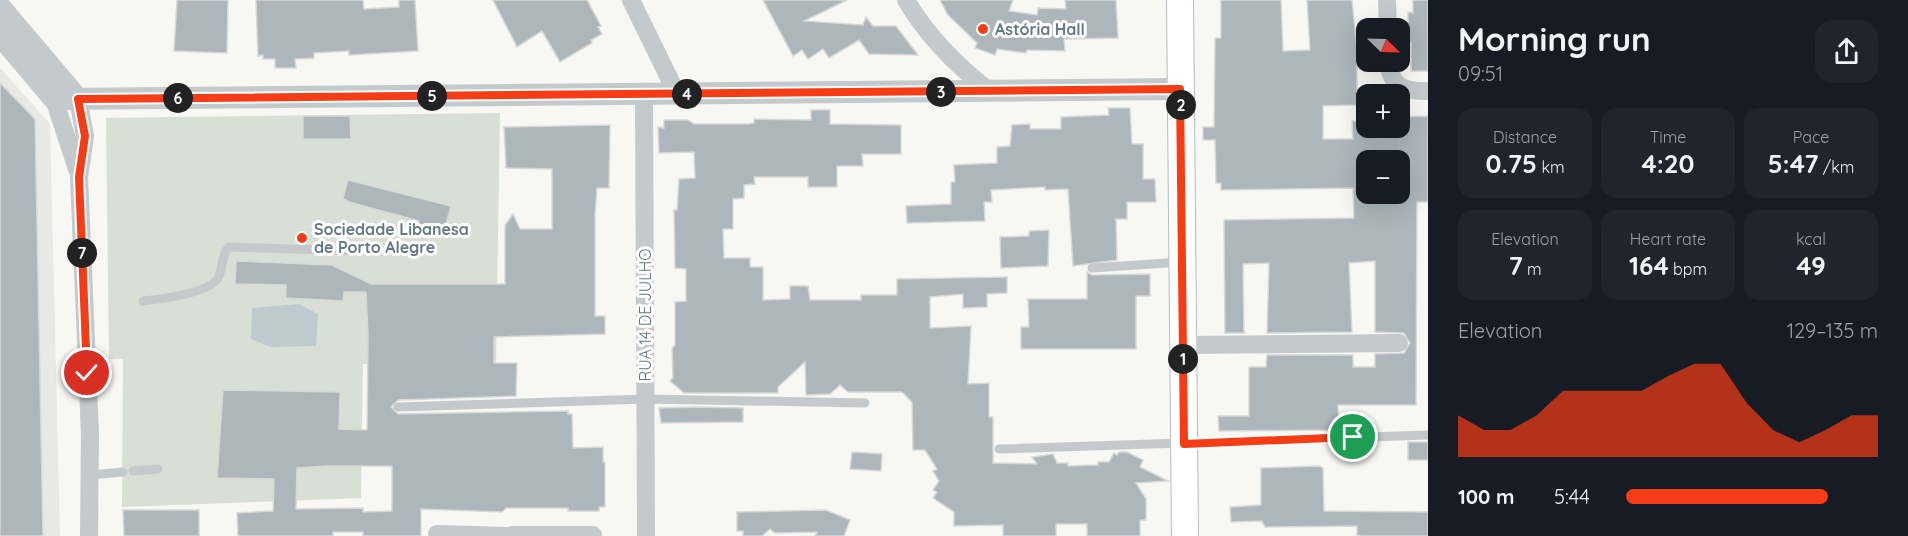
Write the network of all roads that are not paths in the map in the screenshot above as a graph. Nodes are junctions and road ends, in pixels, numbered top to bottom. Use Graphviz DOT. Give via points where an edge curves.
graph roads {
  1 [pos="631,0"];
  2 [pos="906,0"];
  3 [pos="1180,0"];
  4 [pos="1387,0"];
  5 [pos="0,7"];
  6 [pos="1388,18"];
  7 [pos="0,35"];
  8 [pos="1389,72"];
  9 [pos="1180,89"];
  10 [pos="989,91"];
  11 [pos="1428,91"];
  12 [pos="644,94"];
  13 [pos="677,94"];
  14 [pos="54,99"];
  15 [pos="78,99"];
  16 [pos="79,177"];
  17 [pos="354,251"];
  18 [pos="1182,262"];
  19 [pos="1092,268"];
  20 [pos="143,301"];
  21 [pos="1399,343"];
  22 [pos="1183,345"];
  23 [pos="646,399"];
  24 [pos="866,403"];
  25 [pos="398,407"];
  26 [pos="1428,435"];
  27 [pos="1184,444"];
  28 [pos="999,449"];
  29 [pos="158,469"];
  30 [pos="90,475"];
  31 [pos="437,534"];
  32 [pos="512,535"];
  33 [pos="593,535"];
  34 [pos="89,536"];
  35 [pos="646,536"];
  36 [pos="1185,536"];
  1 -- 13 [label="street"];
  2 -- 10 [label="street" via="954,63"];
  3 -- 9 [label="main road"];
  4 -- 6 [label="street"];
  5 -- 15 [label="street"];
  7 -- 14 [label="street"];
  8 -- 11 [label="street" via="1396,85 1408,92"];
  9 -- 10 [label="street"];
  9 -- 18 [label="main road"];
  10 -- 13 [label="street"];
  12 -- 13 [label="street"];
  12 -- 15 [label="street"];
  12 -- 23 [label="street, RUA 14 DE JULHO"];
  14 -- 15 [label="street"];
  14 -- 16 [label="street"];
  15 -- 16 [label="street" via="85,136"];
  16 -- 30 [label="street"];
  17 -- 20 [label="lane" via="229,248 223,253 218,279 210,288"];
  18 -- 19 [label="lane"];
  18 -- 22 [label="main road"];
  21 -- 22 [label="street"];
  22 -- 27 [label="main road"];
  23 -- 24 [label="lane"];
  23 -- 25 [label="lane"];
  23 -- 35 [label="street, RUA 14 DE JULHO"];
  26 -- 27 [label="lane"];
  27 -- 28 [label="lane"];
  27 -- 36 [label="main road"];
  29 -- 30 [label="lane"];
  30 -- 34 [label="street"];
  31 -- 32 [label="street"];
  32 -- 33 [label="street"];
}
